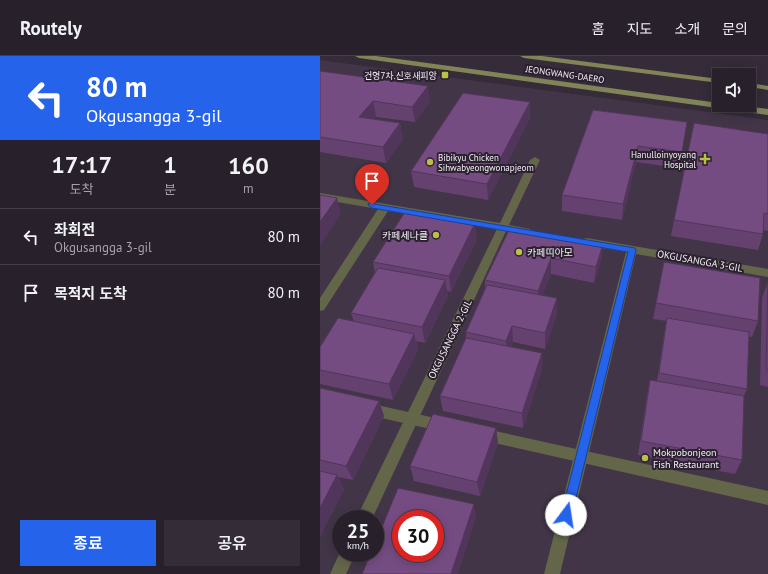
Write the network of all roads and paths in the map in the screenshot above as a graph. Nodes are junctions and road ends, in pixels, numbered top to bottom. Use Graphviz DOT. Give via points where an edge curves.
graph roads {
  1 [pos="359,56"];
  2 [pos="524,56"];
  3 [pos="712,80"];
  4 [pos="756,86"];
  5 [pos="768,88"];
  6 [pos="768,112"];
  7 [pos="535,160"];
  8 [pos="320,196"];
  9 [pos="385,207"];
  10 [pos="503,228"];
  11 [pos="533,233"];
  12 [pos="579,241"];
  13 [pos="632,250"];
  14 [pos="768,273"];
  15 [pos="320,307"];
  16 [pos="358,406"];
  17 [pos="412,418"];
  18 [pos="581,456"];
  19 [pos="768,498"];
  20 [pos="368,510"];
  21 [pos="344,562"];
  22 [pos="338,574"];
  23 [pos="552,574"];
  1 -- 6 [label="street, JEONGWANG-DAERO"];
  2 -- 3 [label="street, JEONGWANG-DAERO"];
  4 -- 5 [label="street"];
  7 -- 10 [label="street, OKGUSANGGA 2-GIL"];
  8 -- 9 [label="street"];
  9 -- 10 [label="street"];
  9 -- 15 [label="street"];
  10 -- 11 [label="street"];
  10 -- 17 [label="street, OKGUSANGGA 2-GIL"];
  12 -- 13 [label="street, OKGUSANGGA 3-GIL"];
  13 -- 14 [label="street, OKGUSANGGA 3-GIL"];
  13 -- 18 [label="street"];
  16 -- 17 [label="street"];
  17 -- 18 [label="street"];
  17 -- 20 [label="street, OKGUSANGGA 2-GIL"];
  18 -- 19 [label="street"];
  18 -- 23 [label="street"];
  21 -- 22 [label="street"];
}
